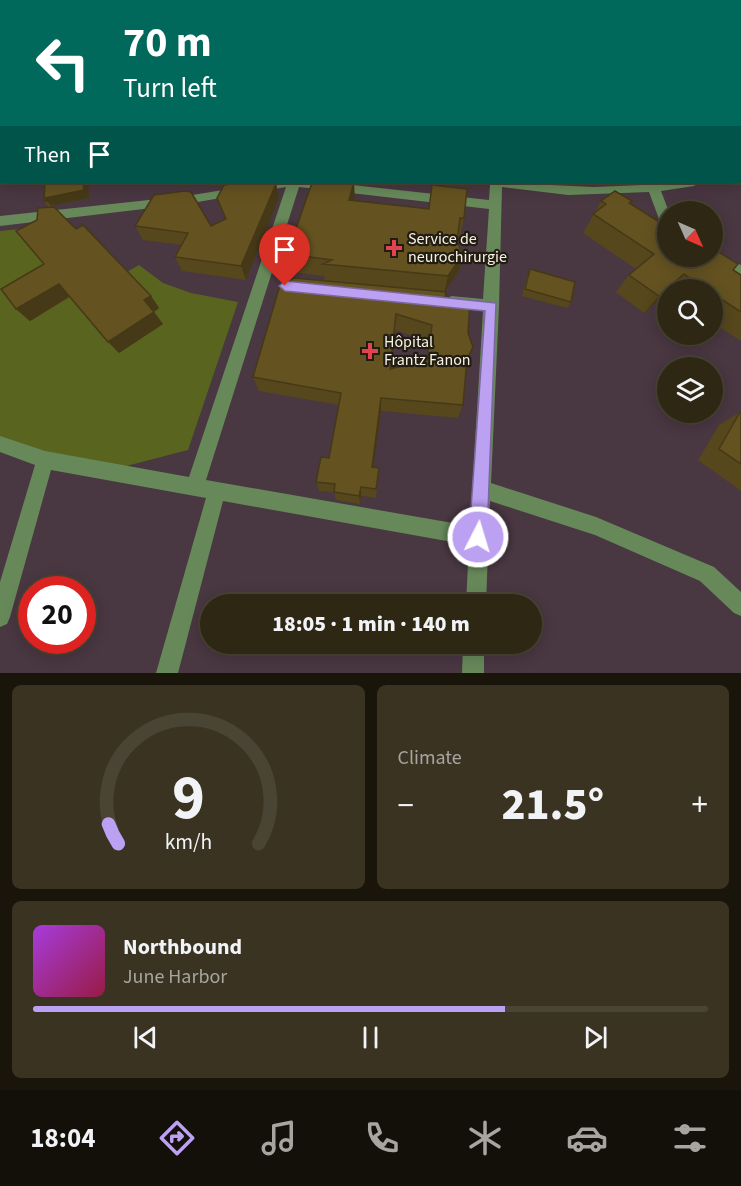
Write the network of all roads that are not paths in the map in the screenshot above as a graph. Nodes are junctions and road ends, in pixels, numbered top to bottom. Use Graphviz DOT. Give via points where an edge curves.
graph roads {
  1 [pos="288,183"];
  2 [pos="294,183"];
  3 [pos="302,183"];
  4 [pos="494,183"];
  5 [pos="504,183"];
  6 [pos="679,183"];
  7 [pos="650,185"];
  8 [pos="657,201"];
  9 [pos="495,206"];
  10 [pos="0,221"];
  11 [pos="723,263"];
  12 [pos="741,270"];
  13 [pos="434,301"];
  14 [pos="492,306"];
  15 [pos="0,444"];
  16 [pos="45,460"];
  17 [pos="195,487"];
  18 [pos="482,489"];
  19 [pos="218,491"];
  20 [pos="478,537"];
  21 [pos="476,594"];
  22 [pos="741,606"];
  23 [pos="0,617"];
  24 [pos="474,654"];
  25 [pos="167,673"];
  26 [pos="473,673"];
  1 -- 10 [label="lane" via="186,200"];
  2 -- 17 [label="lane" via="268,284"];
  3 -- 9 [label="lane"];
  4 -- 9 [label="lane"];
  5 -- 7 [label="lane" via="581,191"];
  6 -- 7 [label="lane"];
  7 -- 8 [label="lane"];
  9 -- 14 [label="lane"];
  11 -- 12 [label="lane"];
  13 -- 14 [label="lane"];
  14 -- 18 [label="lane"];
  15 -- 16 [label="lane"];
  16 -- 17 [label="lane"];
  16 -- 23 [label="lane"];
  17 -- 19 [label="lane"];
  18 -- 20 [label="lane"];
  18 -- 22 [label="lane" via="596,526 706,574"];
  19 -- 20 [label="lane"];
  19 -- 25 [label="lane"];
  20 -- 21 [label="lane"];
  24 -- 26 [label="lane"];
}
